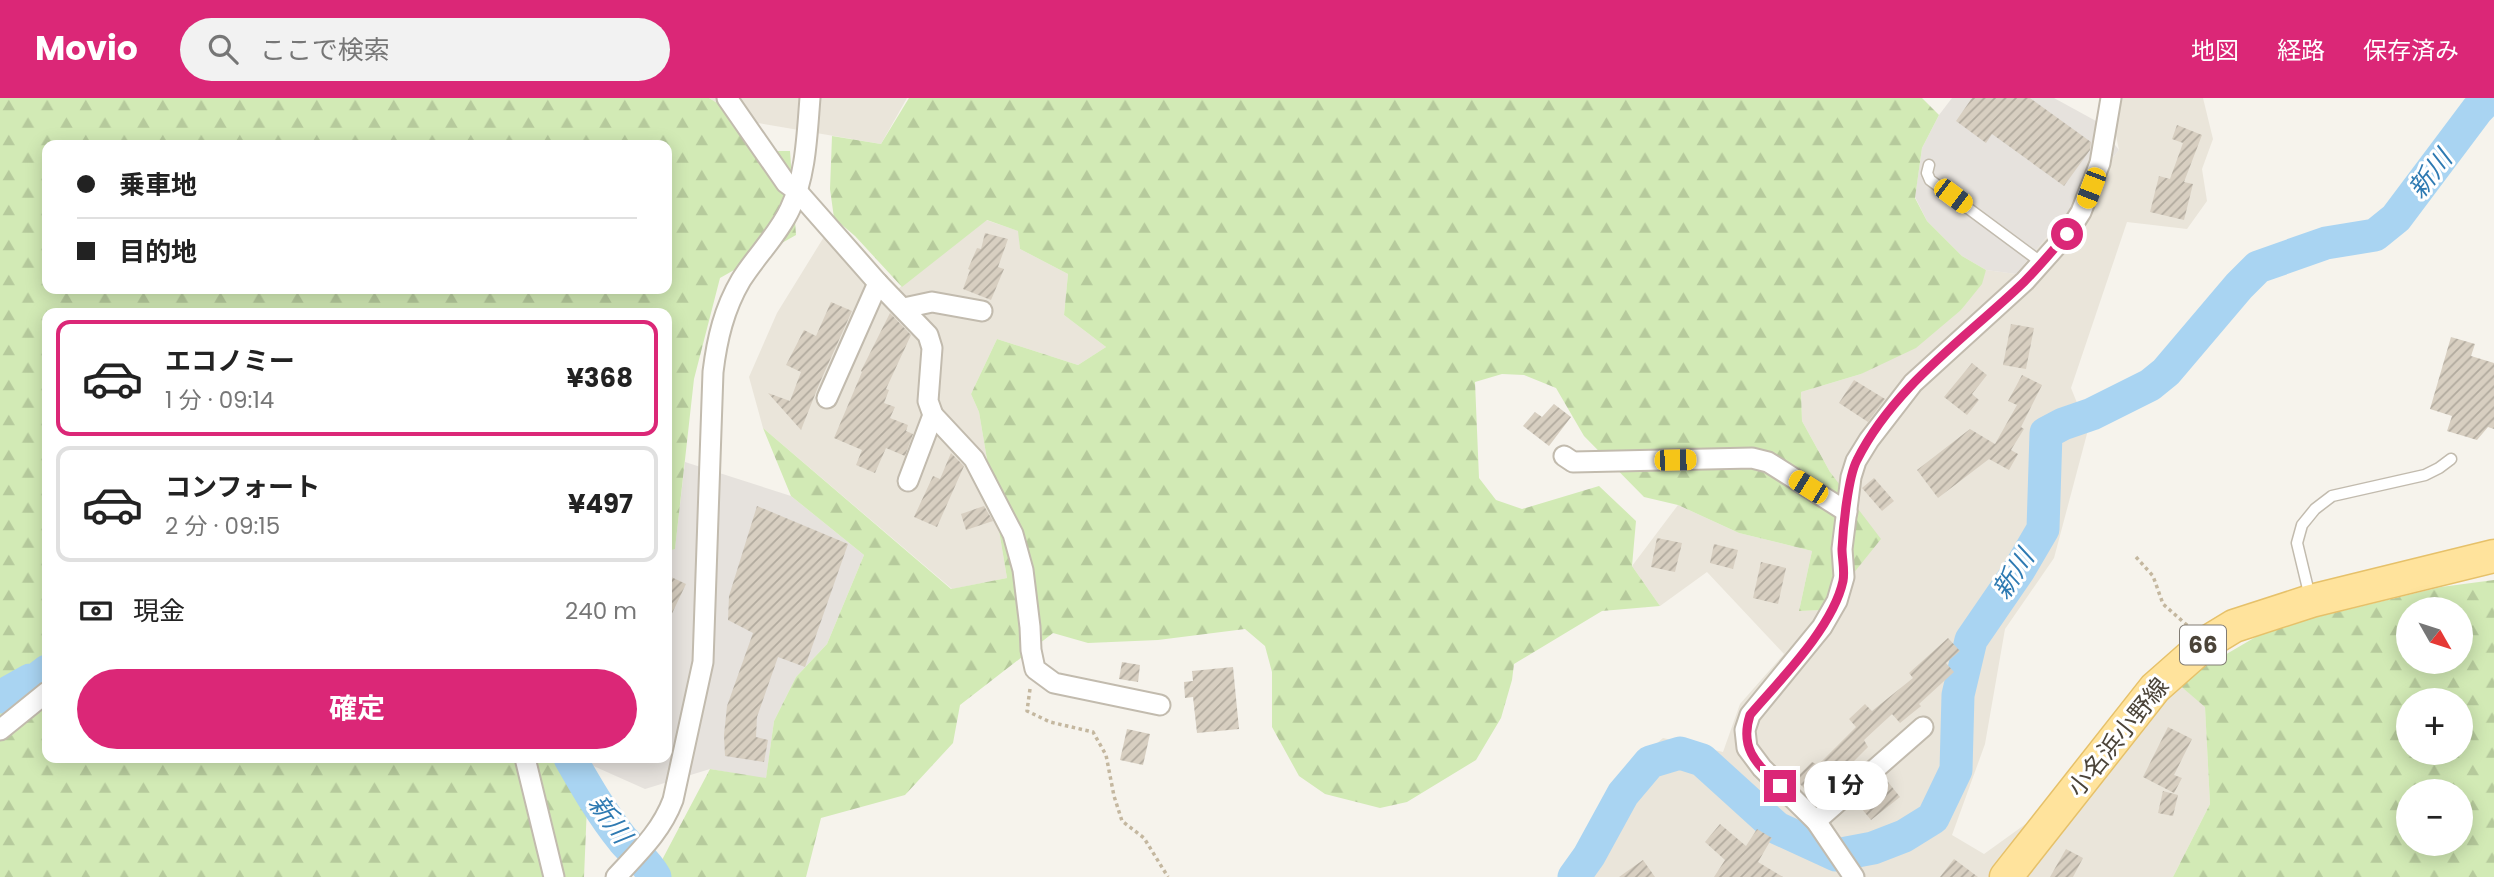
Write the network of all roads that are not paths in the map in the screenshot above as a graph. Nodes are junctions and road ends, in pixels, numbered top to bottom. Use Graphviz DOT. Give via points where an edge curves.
graph roads {
  1 [pos="727,98"];
  2 [pos="810,98"];
  3 [pos="2111,98"];
  4 [pos="1929,164"];
  5 [pos="797,191"];
  6 [pos="2042,263"];
  7 [pos="878,283"];
  8 [pos="904,308"];
  9 [pos="982,311"];
  10 [pos="827,398"];
  11 [pos="933,415"];
  12 [pos="1564,456"];
  13 [pos="2451,459"];
  14 [pos="908,481"];
  15 [pos="1847,512"];
  16 [pos="2494,556"];
  17 [pos="2311,601"];
  18 [pos="42,696"];
  19 [pos="1160,705"];
  20 [pos="1923,727"];
  21 [pos="0,730"];
  22 [pos="526,763"];
  23 [pos="1820,826"];
  24 [pos="1849,871"];
  25 [pos="554,877"];
  26 [pos="616,877"];
  27 [pos="2006,877"];
  1 -- 5 [label="street" via="786,183"];
  2 -- 5 [label="street"];
  3 -- 6 [label="street" via="2100,163 2081,212"];
  4 -- 6 [label="lane" via="1930,180"];
  5 -- 7 [label="street"];
  5 -- 26 [label="street" via="789,212 742,279 718,334 703,662 666,819"];
  6 -- 15 [label="street" via="1898,400 1856,461"];
  7 -- 8 [label="street"];
  7 -- 10 [label="street"];
  8 -- 9 [label="street" via="933,302"];
  8 -- 11 [label="street" via="928,335 932,348 928,401"];
  11 -- 14 [label="street"];
  11 -- 19 [label="street" via="974,459 1013,534 1023,570 1035,669 1054,683"];
  12 -- 15 [label="street" via="1573,462 1752,458 1768,462"];
  13 -- 17 [label="lane" via="2425,475 2332,496 2315,509 2302,526 2297,543"];
  15 -- 23 [label="street" via="1844,577 1837,601 1822,627 1750,715 1745,730 1747,748 1762,768"];
  16 -- 17 [label="main road, 小名浜小野線 / 66"];
  17 -- 27 [label="main road, 小名浜小野線 / 66" via="2234,626 2206,643 2155,688"];
  18 -- 21 [label="street"];
  20 -- 23 [label="street"];
  22 -- 25 [label="street"];
  23 -- 24 [label="street"];
}
